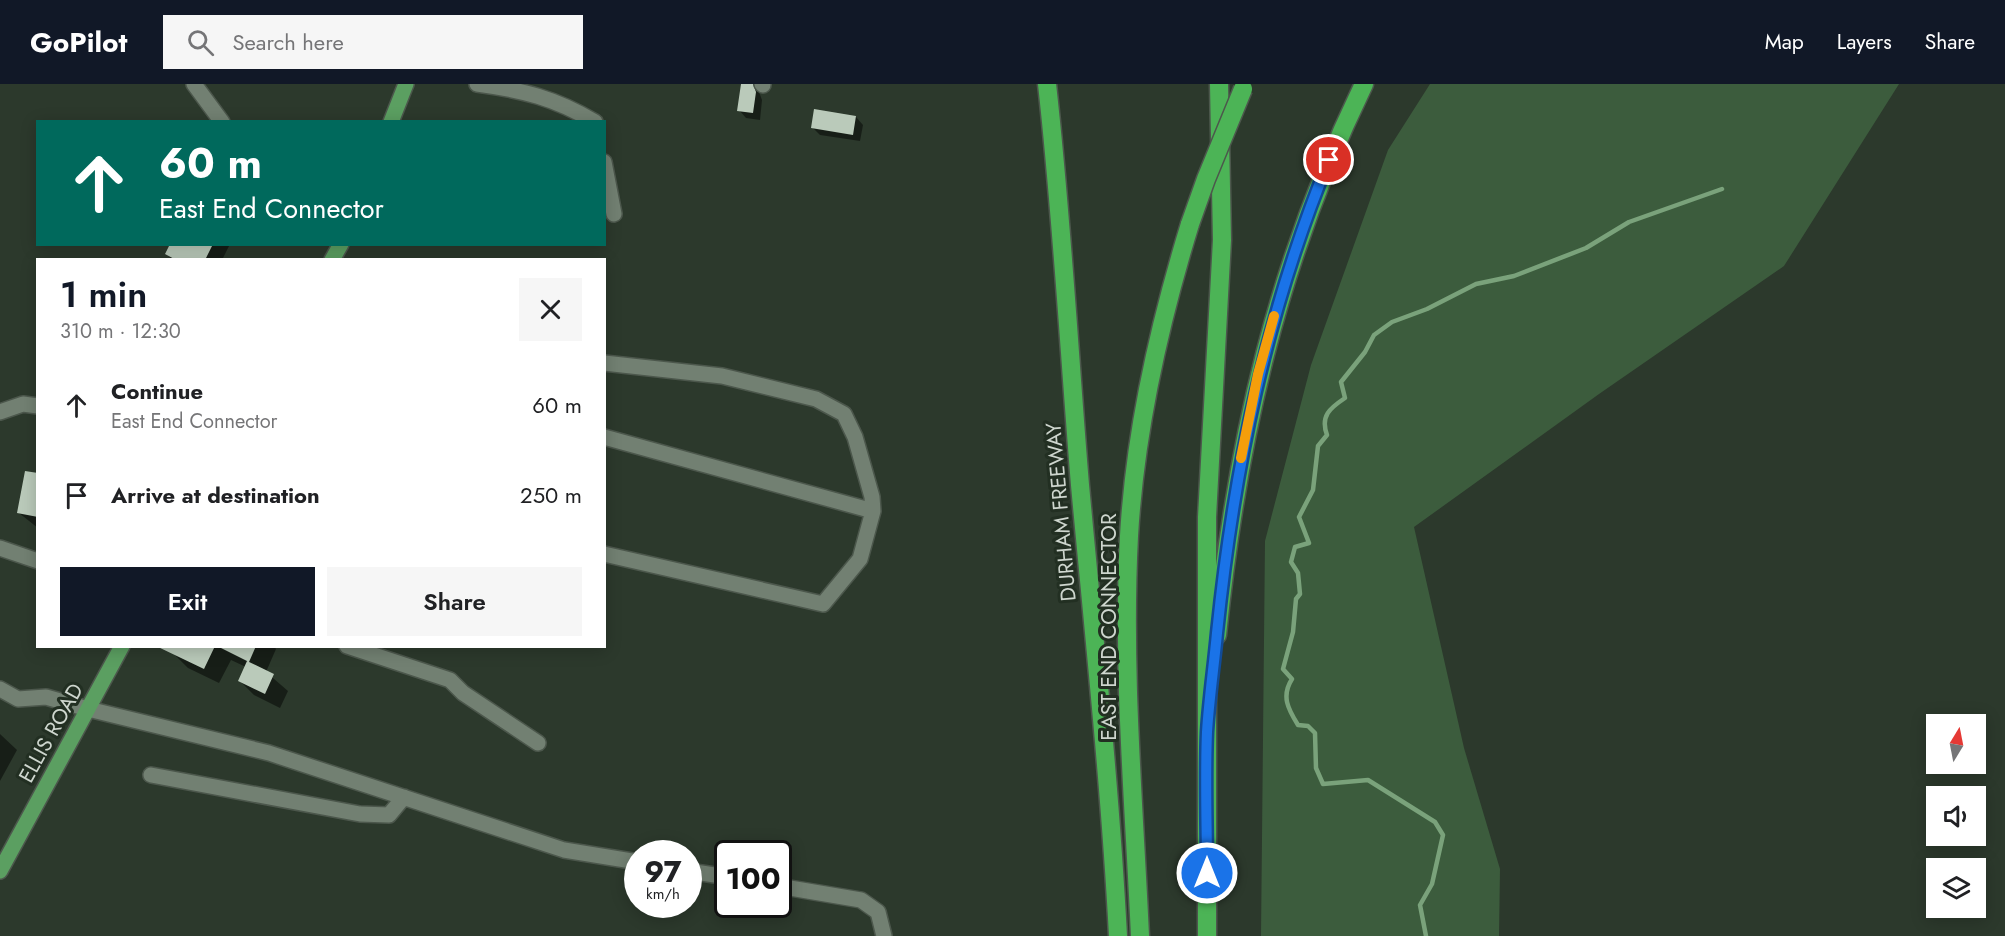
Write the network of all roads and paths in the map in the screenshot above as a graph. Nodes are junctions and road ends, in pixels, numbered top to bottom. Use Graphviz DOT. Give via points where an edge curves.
graph roads {
  1 [pos="194,84"];
  2 [pos="406,84"];
  3 [pos="477,84"];
  4 [pos="1047,84"];
  5 [pos="1219,84"];
  6 [pos="1364,84"];
  7 [pos="1244,87"];
  8 [pos="221,120"];
  9 [pos="393,120"];
  10 [pos="591,120"];
  11 [pos="606,172"];
  12 [pos="614,214"];
  13 [pos="606,363"];
  14 [pos="36,406"];
  15 [pos="0,412"];
  16 [pos="606,438"];
  17 [pos="873,510"];
  18 [pos="0,548"];
  19 [pos="606,554"];
  20 [pos="36,560"];
  21 [pos="121,648"];
  22 [pos="353,648"];
  23 [pos="0,689"];
  24 [pos="88,709"];
  25 [pos="1207,732"];
  26 [pos="538,743"];
  27 [pos="151,775"];
  28 [pos="404,797"];
  29 [pos="624,860"];
  30 [pos="0,870"];
  31 [pos="792,888"];
  32 [pos="884,936"];
  33 [pos="1118,936"];
  34 [pos="1140,936"];
  35 [pos="1207,936"];
  1 -- 8 [label="lane"];
  2 -- 9 [label="main road"];
  3 -- 10 [label="lane" via="523,90 566,105"];
  4 -- 33 [label="highway, DURHAM FREEWAY"];
  5 -- 25 [label="highway" via="1222,240 1207,517"];
  6 -- 25 [label="highway" via="1305,222 1258,374 1229,532"];
  7 -- 34 [label="highway, EAST END CONNECTOR, bridge" via="1206,179 1174,276 1151,375 1134,480 1129,534 1129,709"];
  11 -- 12 [label="lane"];
  13 -- 17 [label="lane" via="722,376 816,399 835,409 844,414 855,437"];
  14 -- 15 [label="lane" via="23,404"];
  16 -- 17 [label="lane"];
  17 -- 19 [label="lane" via="860,559 823,604"];
  18 -- 20 [label="lane"];
  21 -- 24 [label="main road, ELLIS ROAD"];
  22 -- 26 [label="lane" via="450,680 463,693"];
  23 -- 24 [label="lane" via="18,699 46,697"];
  24 -- 28 [label="lane" via="269,753"];
  24 -- 30 [label="main road, ELLIS ROAD"];
  25 -- 35 [label="highway"];
  27 -- 28 [label="lane" via="360,814 389,815"];
  28 -- 29 [label="lane" via="564,849"];
  31 -- 32 [label="lane" via="861,900 878,912"];
}
